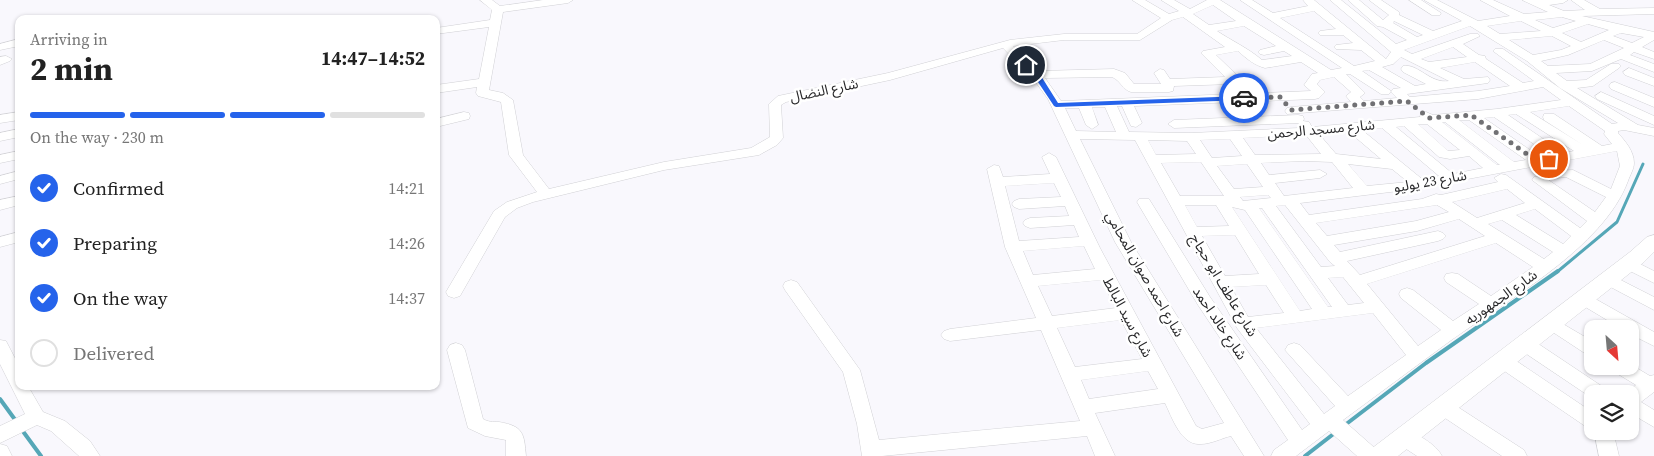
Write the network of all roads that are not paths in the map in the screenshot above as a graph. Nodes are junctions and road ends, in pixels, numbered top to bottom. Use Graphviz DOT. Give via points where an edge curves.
graph roads {
  1 [pos="485,0"];
  2 [pos="568,0"];
  3 [pos="1137,0"];
  4 [pos="1166,0"];
  5 [pos="1214,0"];
  6 [pos="1245,0"];
  7 [pos="1335,0"];
  8 [pos="1352,0"];
  9 [pos="1374,0"];
  10 [pos="1430,0"];
  11 [pos="1447,0"];
  12 [pos="1472,0"];
  13 [pos="1485,0"];
  14 [pos="1563,0"];
  15 [pos="1576,0"];
  16 [pos="1594,0"];
  17 [pos="1605,0"];
  18 [pos="1634,0"];
  19 [pos="1415,1"];
  20 [pos="1529,3"];
  21 [pos="1312,4"];
  22 [pos="1653,6"];
  23 [pos="498,9"];
  24 [pos="1399,9"];
  25 [pos="1597,12"];
  26 [pos="1610,12"];
  27 [pos="1623,12"];
  28 [pos="1186,13"];
  29 [pos="1436,13"];
  30 [pos="1561,13"];
  31 [pos="1270,17"];
  32 [pos="1168,18"];
  33 [pos="1516,18"];
  34 [pos="1588,21"];
  35 [pos="496,22"];
  36 [pos="1246,22"];
  37 [pos="1490,23"];
  38 [pos="1381,24"];
  39 [pos="1654,24"];
  40 [pos="1470,27"];
  41 [pos="440,29"];
  42 [pos="1208,29"];
  43 [pos="1346,31"];
  44 [pos="1603,31"];
  45 [pos="1553,32"];
  46 [pos="1324,33"];
  47 [pos="1268,35"];
  48 [pos="1537,35"];
  49 [pos="1654,35"];
  50 [pos="1432,36"];
  51 [pos="1497,38"];
  52 [pos="1417,41"];
  53 [pos="15,43"];
  54 [pos="1005,44"];
  55 [pos="1241,44"];
  56 [pos="1454,44"];
  57 [pos="1363,46"];
  58 [pos="1581,46"];
  59 [pos="0,47"];
  60 [pos="1286,47"];
  61 [pos="1340,47"];
  62 [pos="1633,48"];
  63 [pos="1397,51"];
  64 [pos="1569,51"];
  65 [pos="1264,52"];
  66 [pos="1505,55"];
  67 [pos="1654,56"];
  68 [pos="1303,58"];
  69 [pos="1477,59"];
  70 [pos="1531,59"];
  71 [pos="1618,61"];
  72 [pos="1456,62"];
  73 [pos="1378,64"];
  74 [pos="1410,64"];
  75 [pos="1428,66"];
  76 [pos="1654,68"];
  77 [pos="1353,69"];
  78 [pos="1160,72"];
  79 [pos="1630,72"];
  80 [pos="1332,74"];
  81 [pos="1036,75"];
  82 [pos="1544,77"];
  83 [pos="1484,80"];
  84 [pos="484,82"];
  85 [pos="1654,82"];
  86 [pos="1167,83"];
  87 [pos="1462,83"];
  88 [pos="1564,85"];
  89 [pos="1438,86"];
  90 [pos="1615,86"];
  91 [pos="1520,87"];
  92 [pos="440,88"];
  93 [pos="1384,91"];
  94 [pos="1498,91"];
  95 [pos="1410,95"];
  96 [pos="1601,96"];
  97 [pos="1280,97"];
  98 [pos="1160,101"];
  99 [pos="1126,102"];
  100 [pos="1570,102"];
  101 [pos="1654,102"];
  102 [pos="1109,103"];
  103 [pos="1084,104"];
  104 [pos="1056,105"];
  105 [pos="1361,105"];
  106 [pos="1519,110"];
  107 [pos="1497,113"];
  108 [pos="1295,115"];
  109 [pos="1471,115"];
  110 [pos="464,116"];
  111 [pos="15,117"];
  112 [pos="1447,117"];
  113 [pos="1550,117"];
  114 [pos="1429,118"];
  115 [pos="0,120"];
  116 [pos="1406,121"];
  117 [pos="1654,121"];
  118 [pos="440,122"];
  119 [pos="1384,123"];
  120 [pos="1174,124"];
  121 [pos="1092,125"];
  122 [pos="1351,127"];
  123 [pos="1635,128"];
  124 [pos="1610,129"];
  125 [pos="1133,131"];
  126 [pos="1309,131"];
  127 [pos="1654,132"];
  128 [pos="1274,133"];
  129 [pos="15,134"];
  130 [pos="1071,135"];
  131 [pos="1234,135"];
  132 [pos="1186,136"];
  133 [pos="0,137"];
  134 [pos="1621,146"];
  135 [pos="1600,150"];
  136 [pos="1471,152"];
  137 [pos="1585,152"];
  138 [pos="15,156"];
  139 [pos="1049,157"];
  140 [pos="1561,157"];
  141 [pos="1300,158"];
  142 [pos="1334,158"];
  143 [pos="1156,159"];
  144 [pos="0,160"];
  145 [pos="1207,160"];
  146 [pos="1252,160"];
  147 [pos="1537,161"];
  148 [pos="1397,165"];
  149 [pos="1510,166"];
  150 [pos="1491,170"];
  151 [pos="1320,174"];
  152 [pos="1557,174"];
  153 [pos="15,176"];
  154 [pos="1059,178"];
  155 [pos="1450,178"];
  156 [pos="0,180"];
  157 [pos="1539,180"];
  158 [pos="1509,184"];
  159 [pos="1417,185"];
  160 [pos="1364,191"];
  161 [pos="1339,194"];
  162 [pos="546,195"];
  163 [pos="1274,195"];
  164 [pos="1614,196"];
  165 [pos="1234,200"];
  166 [pos="1439,200"];
  167 [pos="15,201"];
  168 [pos="1070,201"];
  169 [pos="1175,201"];
  170 [pos="1144,202"];
  171 [pos="1019,204"];
  172 [pos="1536,204"];
  173 [pos="0,205"];
  174 [pos="1460,214"];
  175 [pos="1504,214"];
  176 [pos="1078,220"];
  177 [pos="1596,220"];
  178 [pos="1030,223"];
  179 [pos="1476,223"];
  180 [pos="1309,224"];
  181 [pos="1240,230"];
  182 [pos="1286,231"];
  183 [pos="1192,232"];
  184 [pos="1438,236"];
  185 [pos="1580,236"];
  186 [pos="1498,237"];
  187 [pos="15,238"];
  188 [pos="1654,240"];
  189 [pos="1089,241"];
  190 [pos="0,242"];
  191 [pos="1013,247"];
  192 [pos="1329,249"];
  193 [pos="1300,250"];
  194 [pos="1563,251"];
  195 [pos="1640,262"];
  196 [pos="1545,267"];
  197 [pos="1105,274"];
  198 [pos="1317,274"];
  199 [pos="1352,277"];
  200 [pos="1452,278"];
  201 [pos="1609,278"];
  202 [pos="1654,278"];
  203 [pos="1271,279"];
  204 [pos="1028,281"];
  205 [pos="1220,282"];
  206 [pos="791,286"];
  207 [pos="454,292"];
  208 [pos="1406,294"];
  209 [pos="1583,298"];
  210 [pos="1491,304"];
  211 [pos="1654,304"];
  212 [pos="1376,307"];
  213 [pos="1344,311"];
  214 [pos="1126,313"];
  215 [pos="1324,314"];
  216 [pos="1295,317"];
  217 [pos="1048,323"];
  218 [pos="1551,323"];
  219 [pos="1243,324"];
  220 [pos="1453,330"];
  221 [pos="950,335"];
  222 [pos="1654,340"];
  223 [pos="1525,344"];
  224 [pos="1584,344"];
  225 [pos="0,346"];
  226 [pos="456,350"];
  227 [pos="1294,350"];
  228 [pos="1417,356"];
  229 [pos="1502,361"];
  230 [pos="1153,364"];
  231 [pos="1070,374"];
  232 [pos="1633,375"];
  233 [pos="15,378"];
  234 [pos="1586,385"];
  235 [pos="1651,387"];
  236 [pos="21,390"];
  237 [pos="1639,394"];
  238 [pos="1170,395"];
  239 [pos="1084,407"];
  240 [pos="1347,407"];
  241 [pos="1443,407"];
  242 [pos="1639,410"];
  243 [pos="1584,416"];
  244 [pos="32,419"];
  245 [pos="1654,419"];
  246 [pos="1330,424"];
  247 [pos="1235,427"];
  248 [pos="1093,428"];
  249 [pos="1404,437"];
  250 [pos="1606,440"];
  251 [pos="1,441"];
  252 [pos="1300,442"];
  253 [pos="872,453"];
  254 [pos="1372,455"];
  255 [pos="2,456"];
  256 [pos="90,456"];
  257 [pos="516,456"];
  258 [pos="1105,456"];
  259 [pos="1254,456"];
  260 [pos="1281,456"];
  261 [pos="1432,456"];
  262 [pos="1517,456"];
  263 [pos="1610,456"];
  1 -- 23 [label="street"];
  2 -- 23 [label="street"];
  3 -- 32 [label="street"];
  4 -- 28 [label="street"];
  5 -- 28 [label="street, شارع النضال"];
  5 -- 36 [label="street"];
  6 -- 31 [label="street"];
  7 -- 63 [label="street"];
  8 -- 38 [label="street"];
  9 -- 24 [label="street" via="1396,14"];
  10 -- 40 [label="street"];
  11 -- 37 [label="street"];
  12 -- 33 [label="street"];
  13 -- 33 [label="street"];
  14 -- 20 [label="street"];
  15 -- 25 [label="street"];
  16 -- 26 [label="street"];
  17 -- 27 [label="street"];
  18 -- 22 [label="street"];
  19 -- 24 [label="street"];
  19 -- 29 [label="street"];
  20 -- 30 [label="street"];
  21 -- 31 [label="street"];
  21 -- 43 [label="street"];
  22 -- 27 [label="street"];
  23 -- 35 [label="street"];
  24 -- 29 [label="street" via="1416,17"];
  24 -- 50 [label="street"];
  24 -- 52 [label="street" via="1386,24"];
  25 -- 26 [label="street"];
  25 -- 30 [label="street"];
  26 -- 27 [label="street"];
  28 -- 32 [label="street, شارع النضال"];
  28 -- 42 [label="street"];
  29 -- 40 [label="street"];
  30 -- 33 [label="street"];
  30 -- 34 [label="street"];
  31 -- 77 [label="street"];
  32 -- 54 [label="street, شارع النضال" via="1145,35 1134,38 1064,37"];
  33 -- 37 [label="street"];
  33 -- 45 [label="street"];
  34 -- 44 [label="street"];
  34 -- 45 [label="street"];
  35 -- 41 [label="street"];
  35 -- 84 [label="street"];
  36 -- 42 [label="street"];
  36 -- 47 [label="street"];
  37 -- 40 [label="street"];
  39 -- 44 [label="street"];
  40 -- 50 [label="street"];
  40 -- 51 [label="street"];
  40 -- 56 [label="street"];
  40 -- 66 [label="street"];
  42 -- 55 [label="street" via="1232,46"];
  43 -- 46 [label="street"];
  43 -- 57 [label="street"];
  44 -- 49 [label="street" via="1620,29"];
  44 -- 58 [label="street"];
  44 -- 62 [label="street"];
  45 -- 48 [label="street"];
  45 -- 58 [label="street"];
  47 -- 55 [label="street"];
  47 -- 60 [label="street"];
  48 -- 51 [label="street"];
  48 -- 64 [label="street"];
  49 -- 62 [label="street"];
  50 -- 52 [label="street"];
  51 -- 70 [label="street"];
  52 -- 63 [label="street" via="1399,47"];
  53 -- 59 [label="street"];
  54 -- 81 [label="street, شارع احمد صوان المحامي"];
  54 -- 162 [label="street, شارع النضال" via="898,74 782,98 775,104 779,128 776,139 754,152 664,166"];
  55 -- 68 [label="street" via="1263,64"];
  55 -- 86 [label="street" via="1207,53 1238,83"];
  56 -- 69 [label="street"];
  56 -- 74 [label="street"];
  57 -- 61 [label="street"];
  57 -- 73 [label="street"];
  58 -- 64 [label="street"];
  60 -- 65 [label="street"];
  60 -- 68 [label="street"];
  62 -- 67 [label="street"];
  62 -- 71 [label="street"];
  63 -- 73 [label="street" via="1394,59"];
  63 -- 74 [label="street"];
  64 -- 70 [label="street"];
  66 -- 69 [label="street"];
  66 -- 82 [label="street"];
  68 -- 80 [label="street"];
  69 -- 72 [label="street"];
  69 -- 91 [label="street"];
  70 -- 82 [label="street"];
  71 -- 76 [label="street"];
  71 -- 82 [label="street"];
  71 -- 88 [label="street" via="1589,83"];
  72 -- 75 [label="street"];
  72 -- 83 [label="street"];
  73 -- 77 [label="street"];
  73 -- 95 [label="street"];
  74 -- 75 [label="street"];
  74 -- 89 [label="street"];
  75 -- 87 [label="street"];
  77 -- 80 [label="street"];
  77 -- 93 [label="street"];
  78 -- 86 [label="street"];
  79 -- 85 [label="street"];
  80 -- 97 [label="street" via="1312,81 1310,85 1319,92 1315,95"];
  80 -- 105 [label="street" via="1359,92 1352,96"];
  81 -- 86 [label="street" via="1114,73 1134,89 1167,89 1170,87"];
  81 -- 104 [label="street, شارع احمد صوان المحامي"];
  82 -- 88 [label="street"];
  82 -- 91 [label="street"];
  82 -- 100 [label="street"];
  83 -- 87 [label="street"];
  83 -- 94 [label="street"];
  84 -- 92 [label="street"];
  84 -- 162 [label="street" via="482,93 507,100 516,155"];
  87 -- 89 [label="street"];
  88 -- 123 [label="street"];
  89 -- 95 [label="street"];
  90 -- 101 [label="street"];
  91 -- 94 [label="street"];
  94 -- 95 [label="street" via="1478,95"];
  95 -- 105 [label="street"];
  95 -- 114 [label="street"];
  96 -- 117 [label="street"];
  97 -- 98 [label="street"];
  97 -- 108 [label="street"];
  98 -- 99 [label="street"];
  98 -- 120 [label="street"];
  99 -- 102 [label="street"];
  99 -- 125 [label="street"];
  100 -- 106 [label="street, شارع مسجد الرحمن"];
  100 -- 124 [label="street"];
  102 -- 103 [label="street"];
  102 -- 125 [label="street"];
  103 -- 104 [label="street"];
  103 -- 121 [label="street"];
  104 -- 130 [label="street, شارع احمد صوان المحامي"];
  105 -- 108 [label="street"];
  106 -- 107 [label="street, شارع مسجد الرحمن"];
  106 -- 137 [label="street"];
  107 -- 109 [label="street, شارع مسجد الرحمن"];
  107 -- 140 [label="street"];
  108 -- 120 [label="street"];
  108 -- 126 [label="street"];
  109 -- 112 [label="street, شارع مسجد الرحمن"];
  109 -- 147 [label="street"];
  110 -- 118 [label="street"];
  111 -- 115 [label="street"];
  112 -- 114 [label="street, شارع مسجد الرحمن"];
  112 -- 149 [label="street"];
  113 -- 135 [label="street"];
  114 -- 116 [label="street, شارع مسجد الرحمن"];
  114 -- 136 [label="street"];
  116 -- 119 [label="street, شارع مسجد الرحمن"];
  116 -- 136 [label="street" via="1444,154"];
  119 -- 122 [label="street, شارع مسجد الرحمن"];
  119 -- 155 [label="street"];
  120 -- 132 [label="street"];
  122 -- 126 [label="street, شارع مسجد الرحمن"];
  122 -- 148 [label="street"];
  123 -- 124 [label="street" via="1617,126"];
  123 -- 127 [label="street"];
  124 -- 134 [label="street, شارع الجمهوريه" via="1610,134"];
  125 -- 130 [label="street, شارع مسجد الرحمن"];
  125 -- 132 [label="street, شارع مسجد الرحمن"];
  125 -- 169 [label="street, شارع عاطف ابو حجاج"];
  126 -- 128 [label="street, شارع مسجد الرحمن"];
  126 -- 142 [label="street"];
  128 -- 131 [label="street, شارع مسجد الرحمن"];
  128 -- 141 [label="street"];
  129 -- 133 [label="street"];
  130 -- 247 [label="street, شارع احمد صوان المحامي" via="1123,242"];
  131 -- 132 [label="street, شارع مسجد الرحمن"];
  131 -- 146 [label="street"];
  132 -- 145 [label="street"];
  134 -- 135 [label="street, شارع 23 يوليو"];
  134 -- 164 [label="street, شارع الجمهوريه" via="1628,164"];
  135 -- 137 [label="street, شارع 23 يوليو"];
  136 -- 150 [label="street"];
  137 -- 140 [label="street, شارع 23 يوليو"];
  138 -- 144 [label="street"];
  139 -- 154 [label="street, شارع سيد البالط"];
  140 -- 147 [label="street, شارع 23 يوليو"];
  141 -- 142 [label="street"];
  141 -- 146 [label="street"];
  141 -- 151 [label="street"];
  142 -- 148 [label="street"];
  142 -- 160 [label="street"];
  143 -- 145 [label="street"];
  145 -- 146 [label="street"];
  145 -- 165 [label="street"];
  146 -- 163 [label="street"];
  147 -- 149 [label="street, شارع 23 يوليو"];
  148 -- 159 [label="street"];
  149 -- 150 [label="street, شارع 23 يوليو"];
  150 -- 155 [label="street, شارع 23 يوليو"];
  150 -- 158 [label="street"];
  151 -- 161 [label="street"];
  151 -- 163 [label="street"];
  152 -- 164 [label="street" via="1568,173"];
  153 -- 156 [label="street"];
  154 -- 168 [label="street, شارع سيد البالط"];
  154 -- 191 [label="street" via="995,175"];
  155 -- 159 [label="street, شارع 23 يوليو"];
  157 -- 177 [label="street"];
  158 -- 166 [label="street"];
  158 -- 172 [label="street"];
  159 -- 160 [label="street, شارع 23 يوليو"];
  159 -- 166 [label="street"];
  160 -- 161 [label="street, شارع 23 يوليو"];
  161 -- 163 [label="street, شارع 23 يوليو"];
  162 -- 207 [label="street, شارع النضال" via="512,205 499,214"];
  163 -- 165 [label="street"];
  163 -- 165 [label="street, شارع 23 يوليو"];
  163 -- 180 [label="street"];
  163 -- 182 [label="street"];
  164 -- 177 [label="street, شارع الجمهوريه"];
  165 -- 169 [label="street"];
  165 -- 181 [label="street"];
  165 -- 215 [label="street"];
  166 -- 174 [label="street"];
  166 -- 180 [label="street"];
  167 -- 173 [label="street"];
  168 -- 171 [label="street"];
  168 -- 176 [label="street, شارع سيد البالط"];
  169 -- 183 [label="street, شارع عاطف ابو حجاج"];
  170 -- 252 [label="street, شارع خالد احمد" via="1204,301"];
  172 -- 175 [label="street"];
  172 -- 185 [label="street"];
  174 -- 179 [label="street"];
  174 -- 192 [label="street"];
  175 -- 179 [label="street"];
  175 -- 194 [label="street"];
  176 -- 178 [label="street"];
  176 -- 189 [label="street, شارع سيد البالط"];
  177 -- 185 [label="street, شارع الجمهوريه"];
  179 -- 186 [label="street"];
  180 -- 182 [label="street"];
  180 -- 192 [label="street"];
  181 -- 183 [label="street"];
  181 -- 203 [label="street"];
  182 -- 193 [label="street"];
  183 -- 205 [label="street, شارع عاطف ابو حجاج"];
  184 -- 192 [label="street"];
  185 -- 194 [label="street, شارع الجمهوريه"];
  186 -- 196 [label="street"];
  186 -- 199 [label="street"];
  187 -- 190 [label="street"];
  188 -- 195 [label="main road"];
  189 -- 191 [label="street"];
  189 -- 197 [label="street, شارع سيد البالط"];
  191 -- 204 [label="street"];
  192 -- 193 [label="street"];
  192 -- 199 [label="street"];
  193 -- 198 [label="street"];
  194 -- 196 [label="street, شارع الجمهوريه"];
  195 -- 201 [label="main road"];
  195 -- 202 [label="street"];
  196 -- 210 [label="street, شارع الجمهوريه"];
  197 -- 204 [label="street"];
  197 -- 214 [label="street, شارع سيد البالط"];
  198 -- 199 [label="street"];
  198 -- 213 [label="street"];
  199 -- 212 [label="street"];
  200 -- 210 [label="street"];
  201 -- 209 [label="main road"];
  201 -- 211 [label="street"];
  203 -- 205 [label="street"];
  203 -- 216 [label="street"];
  204 -- 217 [label="street"];
  205 -- 219 [label="street, شارع عاطف ابو حجاج"];
  206 -- 253 [label="street" via="850,370"];
  208 -- 220 [label="street"];
  209 -- 218 [label="main road"];
  209 -- 222 [label="street"];
  210 -- 220 [label="street, شارع الجمهوريه"];
  212 -- 213 [label="street"];
  212 -- 228 [label="street"];
  213 -- 215 [label="street"];
  214 -- 217 [label="street"];
  214 -- 230 [label="street, شارع سيد البالط"];
  215 -- 216 [label="street"];
  216 -- 219 [label="street"];
  217 -- 221 [label="street"];
  217 -- 231 [label="street"];
  218 -- 223 [label="main road"];
  218 -- 224 [label="street"];
  219 -- 246 [label="street, شارع عاطف ابو حجاج"];
  220 -- 228 [label="street, شارع الجمهوريه"];
  223 -- 229 [label="main road"];
  223 -- 234 [label="street"];
  225 -- 233 [label="street"];
  226 -- 257 [label="street" via="475,423 482,429 509,431 515,436"];
  227 -- 240 [label="street"];
  228 -- 240 [label="street, شارع الجمهوريه"];
  229 -- 241 [label="main road"];
  229 -- 243 [label="street"];
  230 -- 231 [label="street"];
  230 -- 238 [label="street, شارع سيد البالط"];
  231 -- 239 [label="street"];
  232 -- 235 [label="street"];
  235 -- 237 [label="street"];
  236 -- 244 [label="street"];
  238 -- 239 [label="street"];
  238 -- 247 [label="street, شارع سيد البالط" via="1192,434 1200,437"];
  239 -- 248 [label="street"];
  240 -- 246 [label="street, شارع الجمهوريه"];
  241 -- 249 [label="main road"];
  241 -- 262 [label="street"];
  242 -- 245 [label="street"];
  244 -- 251 [label="street"];
  244 -- 256 [label="street" via="58,426"];
  246 -- 252 [label="street, شارع الجمهوريه"];
  246 -- 254 [label="street, شارع عاطف ابو حجاج"];
  247 -- 259 [label="street, شارع احمد صوان المحامي"];
  248 -- 253 [label="street"];
  248 -- 258 [label="street"];
  249 -- 254 [label="main road"];
  249 -- 261 [label="street"];
  250 -- 263 [label="street"];
  251 -- 255 [label="street"];
  252 -- 260 [label="street, شارع الجمهوريه"];
}
